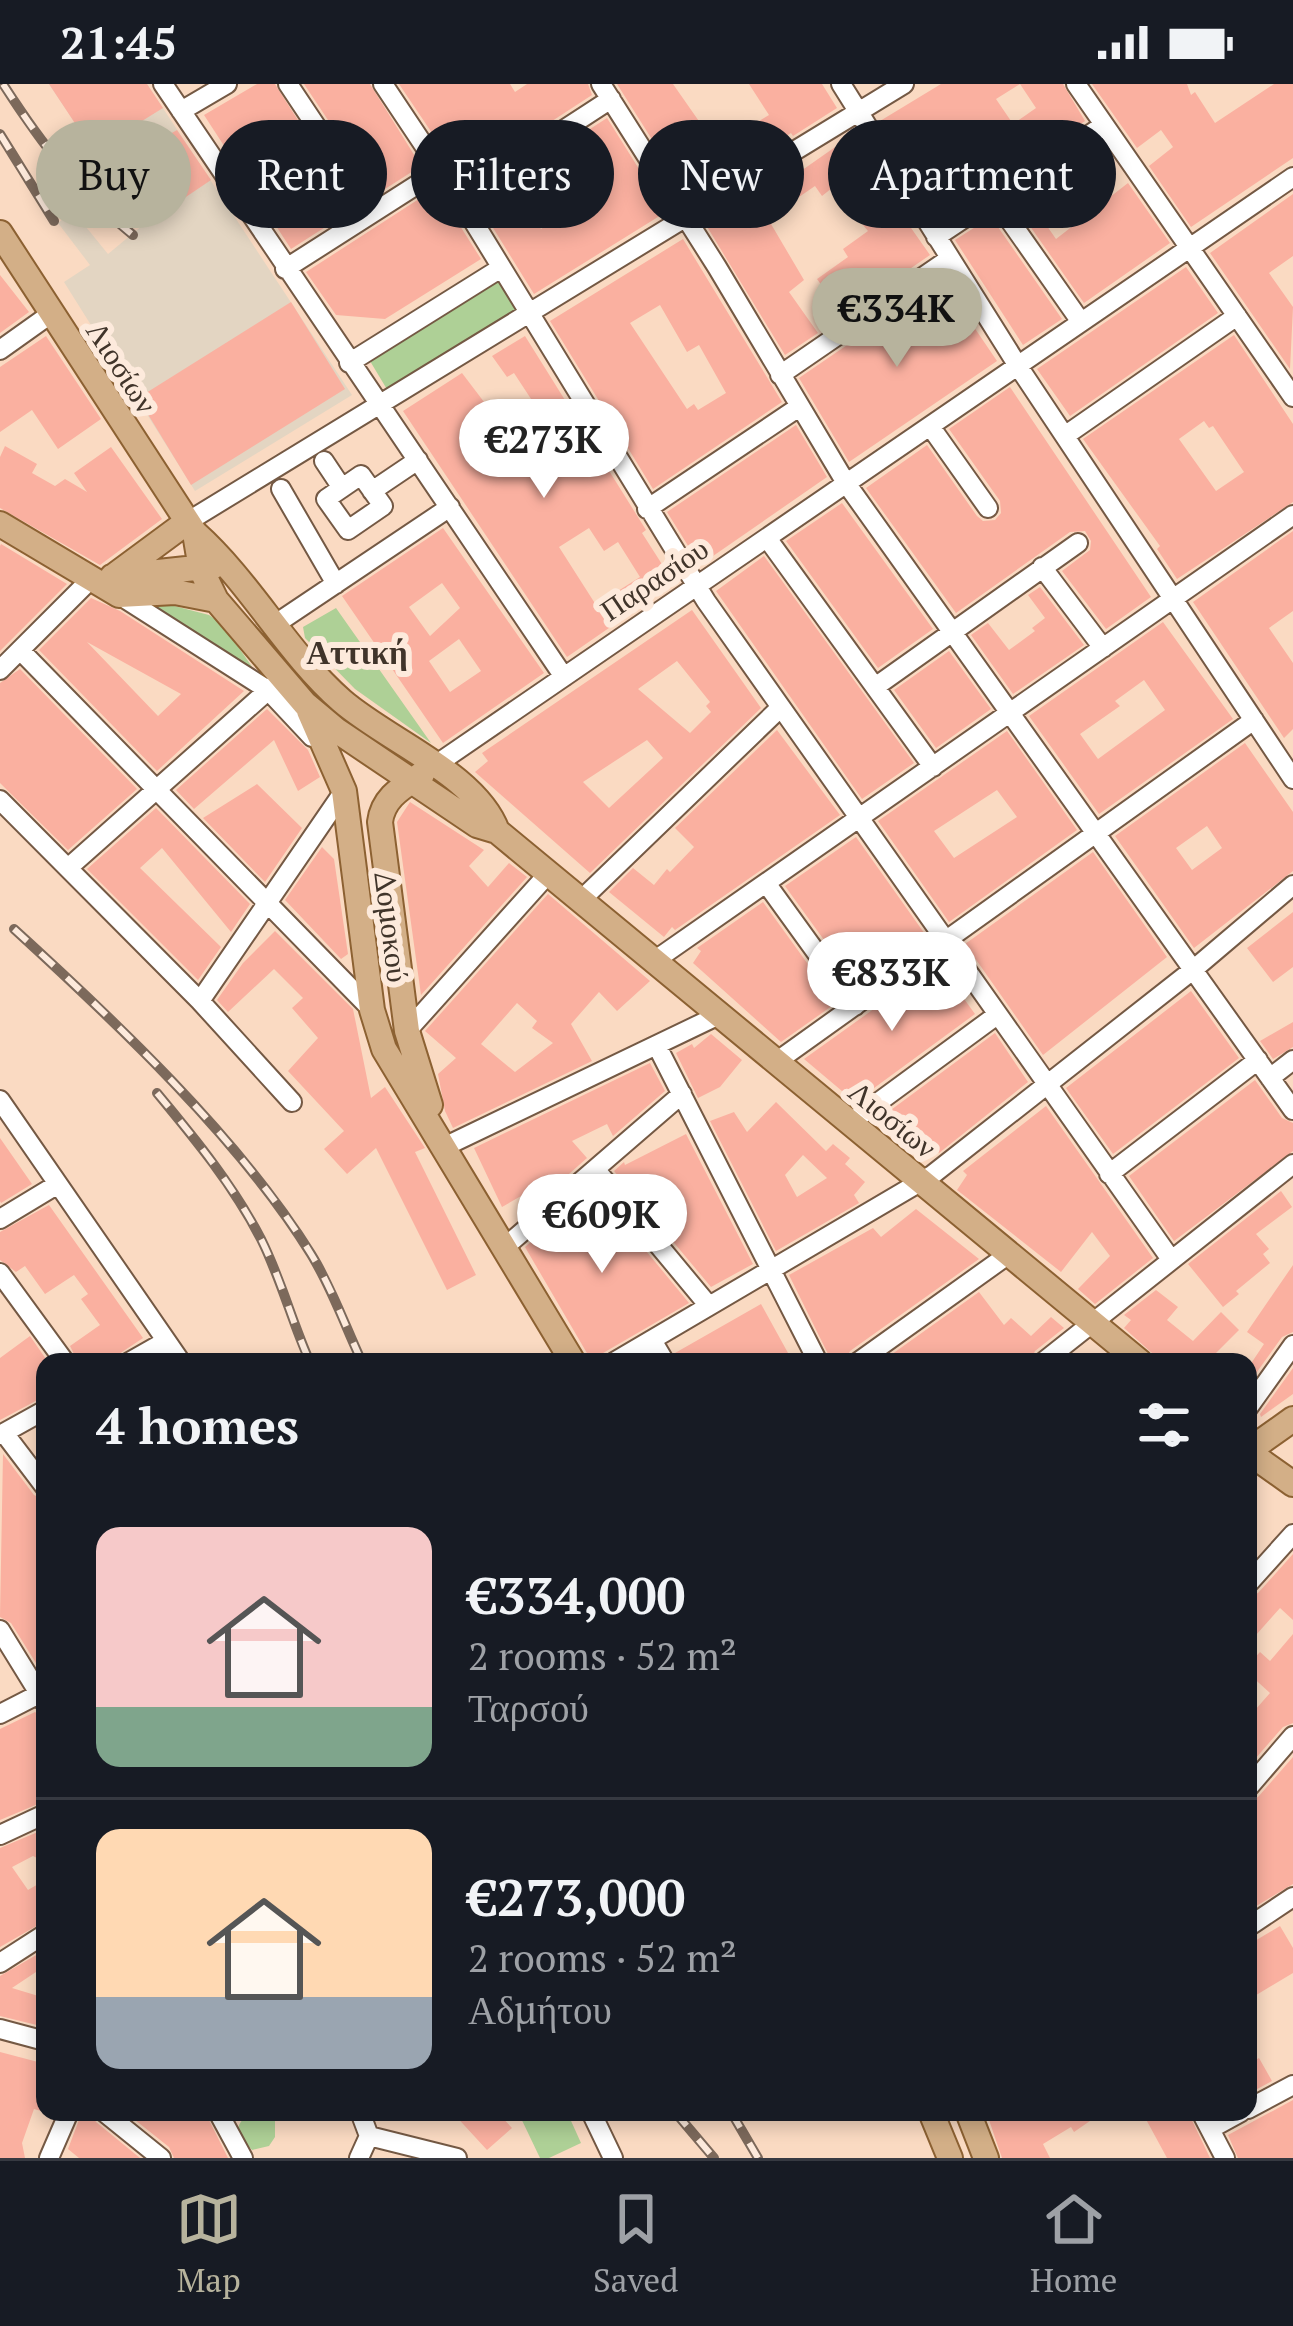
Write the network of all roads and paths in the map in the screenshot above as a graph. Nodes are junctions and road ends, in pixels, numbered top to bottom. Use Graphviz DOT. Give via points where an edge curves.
graph roads {
  1 [pos="163,84"];
  2 [pos="227,84"];
  3 [pos="288,84"];
  4 [pos="382,84"];
  5 [pos="841,84"];
  6 [pos="904,84"];
  7 [pos="1076,84"];
  8 [pos="606,92"];
  9 [pos="181,111"];
  10 [pos="858,112"];
  11 [pos="312,120"];
  12 [pos="567,120"];
  13 [pos="1101,120"];
  14 [pos="411,127"];
  15 [pos="638,142"];
  16 [pos="1116,142"];
  17 [pos="804,145"];
  18 [pos="1293,176"];
  19 [pos="411,189"];
  20 [pos="477,228"];
  21 [pos="670,228"];
  22 [pos="692,228"];
  23 [pos="949,228"];
  24 [pos="1015,228"];
  25 [pos="0,233"];
  26 [pos="936,237"];
  27 [pos="1190,248"];
  28 [pos="950,259"];
  29 [pos="502,268"];
  30 [pos="285,269"];
  31 [pos="530,313"];
  32 [pos="52,314"];
  33 [pos="1237,316"];
  34 [pos="1081,322"];
  35 [pos="0,350"];
  36 [pos="350,363"];
  37 [pos="1018,366"];
  38 [pos="780,375"];
  39 [pos="1290,386"];
  40 [pos="380,404"];
  41 [pos="799,407"];
  42 [pos="930,426"];
  43 [pos="1066,435"];
  44 [pos="418,460"];
  45 [pos="324,461"];
  46 [pos="847,483"];
  47 [pos="342,488"];
  48 [pos="280,489"];
  49 [pos="372,490"];
  50 [pos="450,507"];
  51 [pos="988,508"];
  52 [pos="647,509"];
  53 [pos="337,514"];
  54 [pos="1293,515"];
  55 [pos="364,519"];
  56 [pos="0,524"];
  57 [pos="191,527"];
  58 [pos="307,534"];
  59 [pos="767,538"];
  60 [pos="1078,542"];
  61 [pos="385,551"];
  62 [pos="228,562"];
  63 [pos="1042,567"];
  64 [pos="201,569"];
  65 [pos="106,584"];
  66 [pos="336,584"];
  67 [pos="696,586"];
  68 [pos="1174,598"];
  69 [pos="216,600"];
  70 [pos="283,619"];
  71 [pos="951,632"];
  72 [pos="1103,648"];
  73 [pos="20,650"];
  74 [pos="0,670"];
  75 [pos="564,677"];
  76 [pos="274,684"];
  77 [pos="875,687"];
  78 [pos="305,704"];
  79 [pos="781,708"];
  80 [pos="1008,714"];
  81 [pos="1254,720"];
  82 [pos="1293,739"];
  83 [pos="1277,755"];
  84 [pos="334,766"];
  85 [pos="434,766"];
  86 [pos="933,767"];
  87 [pos="1293,779"];
  88 [pos="411,781"];
  89 [pos="157,789"];
  90 [pos="344,791"];
  91 [pos="0,800"];
  92 [pos="858,818"];
  93 [pos="497,831"];
  94 [pos="1095,834"];
  95 [pos="68,868"];
  96 [pos="548,874"];
  97 [pos="766,883"];
  98 [pos="1293,885"];
  99 [pos="581,900"];
  100 [pos="270,905"];
  101 [pos="945,941"];
  102 [pos="654,961"];
  103 [pos="366,962"];
  104 [pos="1194,969"];
  105 [pos="338,975"];
  106 [pos="200,1001"];
  107 [pos="855,1006"];
  108 [pos="372,1010"];
  109 [pos="719,1015"];
  110 [pos="997,1015"];
  111 [pos="407,1030"];
  112 [pos="657,1046"];
  113 [pos="1258,1060"];
  114 [pos="1293,1060"];
  115 [pos="776,1062"];
  116 [pos="1270,1078"];
  117 [pos="1046,1084"];
  118 [pos="682,1094"];
  119 [pos="0,1100"];
  120 [pos="292,1102"];
  121 [pos="1293,1110"];
  122 [pos="850,1123"];
  123 [pos="446,1146"];
  124 [pos="1293,1164"];
  125 [pos="596,1169"];
  126 [pos="1109,1174"];
  127 [pos="921,1181"];
  128 [pos="58,1184"];
  129 [pos="0,1219"];
  130 [pos="506,1246"];
  131 [pos="1009,1254"];
  132 [pos="1170,1258"];
  133 [pos="772,1270"];
  134 [pos="0,1273"];
  135 [pos="709,1306"];
  136 [pos="1091,1322"];
  137 [pos="652,1340"];
  138 [pos="166,1341"];
  139 [pos="1293,1345"];
  140 [pos="58,1353"];
  141 [pos="145,1353"];
  142 [pos="175,1353"];
  143 [pos="568,1353"];
  144 [pos="630,1353"];
  145 [pos="660,1353"];
  146 [pos="814,1353"];
  147 [pos="871,1353"];
  148 [pos="1054,1353"];
  149 [pos="1129,1353"];
  150 [pos="1257,1395"];
  151 [pos="36,1415"];
  152 [pos="1293,1419"];
  153 [pos="2,1434"];
  154 [pos="1257,1445"];
  155 [pos="1257,1458"];
  156 [pos="36,1476"];
  157 [pos="1293,1484"];
  158 [pos="1293,1534"];
  159 [pos="1257,1574"];
  160 [pos="0,1630"];
  161 [pos="36,1685"];
  162 [pos="36,1699"];
  163 [pos="0,1714"];
  164 [pos="1293,1736"];
  165 [pos="1257,1778"];
  166 [pos="36,1818"];
  167 [pos="0,1835"];
  168 [pos="1292,1900"];
  169 [pos="1257,1922"];
  170 [pos="36,1940"];
  171 [pos="0,1963"];
  172 [pos="0,2029"];
  173 [pos="36,2039"];
  174 [pos="1293,2085"];
  175 [pos="1257,2104"];
  176 [pos="67,2121"];
  177 [pos="115,2121"];
  178 [pos="223,2121"];
  179 [pos="363,2121"];
  180 [pos="595,2121"];
  181 [pos="935,2121"];
  182 [pos="972,2121"];
  183 [pos="1206,2121"];
  184 [pos="369,2136"];
  185 [pos="58,2154"];
  186 [pos="161,2158"];
  187 [pos="244,2158"];
  188 [pos="359,2158"];
  189 [pos="457,2158"];
  190 [pos="613,2158"];
  191 [pos="950,2158"];
  192 [pos="986,2158"];
  193 [pos="1225,2158"];
  1 -- 9 [label="street"];
  2 -- 9 [label="street"];
  3 -- 11 [label="street"];
  4 -- 14 [label="street"];
  5 -- 10 [label="street"];
  6 -- 10 [label="street"];
  7 -- 13 [label="street"];
  8 -- 12 [label="street"];
  8 -- 15 [label="street"];
  9 -- 30 [label="street"];
  10 -- 17 [label="street"];
  10 -- 26 [label="street"];
  16 -- 27 [label="street"];
  18 -- 27 [label="street, Παρασίου"];
  19 -- 30 [label="street"];
  20 -- 29 [label="street"];
  21 -- 31 [label="street"];
  22 -- 38 [label="street"];
  23 -- 26 [label="street"];
  24 -- 34 [label="street"];
  25 -- 32 [label="main road, Λιοσίων"];
  26 -- 28 [label="street"];
  27 -- 33 [label="street"];
  27 -- 34 [label="street, Παρασίου"];
  28 -- 37 [label="street"];
  28 -- 38 [label="street"];
  29 -- 31 [label="street"];
  29 -- 36 [label="street"];
  30 -- 36 [label="street"];
  31 -- 40 [label="street"];
  31 -- 52 [label="street"];
  32 -- 35 [label="street"];
  32 -- 57 [label="main road, Λιοσίων"];
  33 -- 39 [label="street"];
  33 -- 43 [label="street"];
  34 -- 37 [label="street, Παρασίου"];
  36 -- 40 [label="street"];
  37 -- 42 [label="street, Παρασίου"];
  37 -- 43 [label="street"];
  38 -- 41 [label="street"];
  40 -- 44 [label="street"];
  40 -- 57 [label="street"];
  41 -- 46 [label="street"];
  41 -- 52 [label="street"];
  42 -- 46 [label="street, Παρασίου"];
  42 -- 51 [label="street"];
  43 -- 68 [label="street"];
  44 -- 49 [label="street"];
  44 -- 50 [label="street"];
  45 -- 47 [label="street"];
  46 -- 59 [label="street, Παρασίου"];
  46 -- 71 [label="street"];
  47 -- 49 [label="street" via="362,475"];
  47 -- 53 [label="street" via="326,499"];
  48 -- 58 [label="street"];
  49 -- 55 [label="street" via="383,506"];
  50 -- 61 [label="street"];
  50 -- 75 [label="street"];
  52 -- 67 [label="street"];
  53 -- 55 [label="street" via="348,530"];
  53 -- 58 [label="street"];
  54 -- 68 [label="street"];
  55 -- 61 [label="street"];
  56 -- 65 [label="main road"];
  57 -- 62 [label="main road, Λιοσίων"];
  57 -- 64 [label="main road, Λιοσίων"];
  57 -- 65 [label="main road"];
  58 -- 66 [label="street"];
  59 -- 67 [label="street, Παρασίου"];
  59 -- 77 [label="street"];
  60 -- 63 [label="street"];
  61 -- 66 [label="street"];
  62 -- 64 [label="main road"];
  62 -- 85 [label="main road, Λιοσίων" via="335,695"];
  63 -- 71 [label="street"];
  63 -- 72 [label="street"];
  64 -- 65 [label="main road"];
  64 -- 69 [label="main road, Λιοσίων"];
  65 -- 69 [label="main road"];
  65 -- 73 [label="street"];
  65 -- 76 [label="street"];
  66 -- 70 [label="street"];
  67 -- 75 [label="street, Παρασίου"];
  67 -- 79 [label="street"];
  68 -- 72 [label="street"];
  68 -- 81 [label="street"];
  69 -- 76 [label="main road, Λιοσίων"];
  71 -- 77 [label="street"];
  71 -- 80 [label="street"];
  72 -- 80 [label="street"];
  73 -- 74 [label="street"];
  73 -- 89 [label="street"];
  75 -- 85 [label="street, Παρασίου"];
  76 -- 78 [label="main road, Λιοσίων"];
  76 -- 84 [label="street"];
  76 -- 89 [label="street"];
  77 -- 86 [label="street"];
  78 -- 84 [label="main road, Δομοκού"];
  78 -- 88 [label="main road, Λιοσίων"];
  79 -- 92 [label="street"];
  79 -- 99 [label="street"];
  80 -- 86 [label="street"];
  80 -- 94 [label="street"];
  81 -- 83 [label="street"];
  81 -- 94 [label="street"];
  82 -- 83 [label="street"];
  83 -- 87 [label="street"];
  84 -- 90 [label="main road, Δομοκού"];
  85 -- 88 [label="main road, Παρασίου"];
  85 -- 93 [label="main road, Λιοσίων" via="489,808"];
  86 -- 92 [label="street"];
  88 -- 93 [label="main road, Λιοσίων"];
  88 -- 111 [label="main road, Δομοκού" via="386,802 380,822"];
  89 -- 95 [label="street"];
  89 -- 100 [label="street"];
  90 -- 100 [label="street"];
  90 -- 103 [label="main road, Δομοκού"];
  91 -- 95 [label="street"];
  92 -- 97 [label="street"];
  92 -- 101 [label="street"];
  93 -- 96 [label="main road, Λιοσίων"];
  94 -- 101 [label="street"];
  94 -- 104 [label="street"];
  95 -- 106 [label="street"];
  96 -- 99 [label="main road, Λιοσίων"];
  96 -- 111 [label="street"];
  97 -- 102 [label="street"];
  97 -- 107 [label="street"];
  98 -- 104 [label="street"];
  99 -- 102 [label="main road, Λιοσίων"];
  100 -- 105 [label="street"];
  100 -- 106 [label="street"];
  101 -- 107 [label="street"];
  101 -- 110 [label="street"];
  102 -- 109 [label="main road, Λιοσίων"];
  103 -- 105 [label="street"];
  103 -- 108 [label="main road, Δομοκού"];
  104 -- 113 [label="street"];
  104 -- 117 [label="street"];
  105 -- 108 [label="street"];
  106 -- 120 [label="street"];
  107 -- 115 [label="street"];
  108 -- 123 [label="main road, Δομοκού" via="396,1072"];
  109 -- 112 [label="street"];
  109 -- 115 [label="main road, Λιοσίων"];
  110 -- 117 [label="street"];
  110 -- 122 [label="street"];
  111 -- 123 [label="main road, Δομοκού"];
  112 -- 118 [label="street"];
  112 -- 123 [label="street"];
  113 -- 116 [label="street"];
  113 -- 126 [label="street"];
  114 -- 116 [label="street"];
  115 -- 122 [label="main road, Λιοσίων"];
  116 -- 121 [label="street"];
  117 -- 126 [label="street"];
  117 -- 127 [label="street"];
  118 -- 125 [label="street"];
  118 -- 133 [label="street"];
  119 -- 128 [label="street"];
  122 -- 127 [label="main road, Λιοσίων"];
  123 -- 130 [label="main road, Δομοκού"];
  124 -- 132 [label="street"];
  125 -- 130 [label="street"];
  125 -- 135 [label="street"];
  126 -- 132 [label="street"];
  127 -- 131 [label="main road, Λιοσίων"];
  127 -- 133 [label="street"];
  128 -- 129 [label="street"];
  128 -- 138 [label="street"];
  130 -- 143 [label="main road, Δομοκού"];
  131 -- 136 [label="main road, Λιοσίων"];
  131 -- 147 [label="street"];
  132 -- 136 [label="street"];
  133 -- 135 [label="street"];
  133 -- 146 [label="street"];
  134 -- 140 [label="street"];
  135 -- 137 [label="street"];
  136 -- 148 [label="street"];
  136 -- 149 [label="main road, Λιοσίων"];
  137 -- 144 [label="street"];
  137 -- 145 [label="street"];
  138 -- 141 [label="street"];
  138 -- 142 [label="street"];
  139 -- 150 [label="street"];
  151 -- 153 [label="street"];
  152 -- 154 [label="main road"];
  153 -- 156 [label="street"];
  155 -- 157 [label="main road"];
  158 -- 159 [label="street"];
  160 -- 161 [label="street"];
  162 -- 163 [label="street"];
  164 -- 165 [label="street"];
  166 -- 167 [label="street"];
  168 -- 169 [label="street"];
  170 -- 171 [label="street"];
  172 -- 173 [label="street"];
  174 -- 175 [label="street"];
  176 -- 185 [label="street"];
  177 -- 186 [label="street"];
  178 -- 187 [label="street"];
  179 -- 184 [label="street"];
  180 -- 190 [label="street"];
  181 -- 191 [label="main road"];
  182 -- 192 [label="main road"];
  183 -- 193 [label="street"];
  184 -- 188 [label="street"];
  184 -- 189 [label="street"];
}
